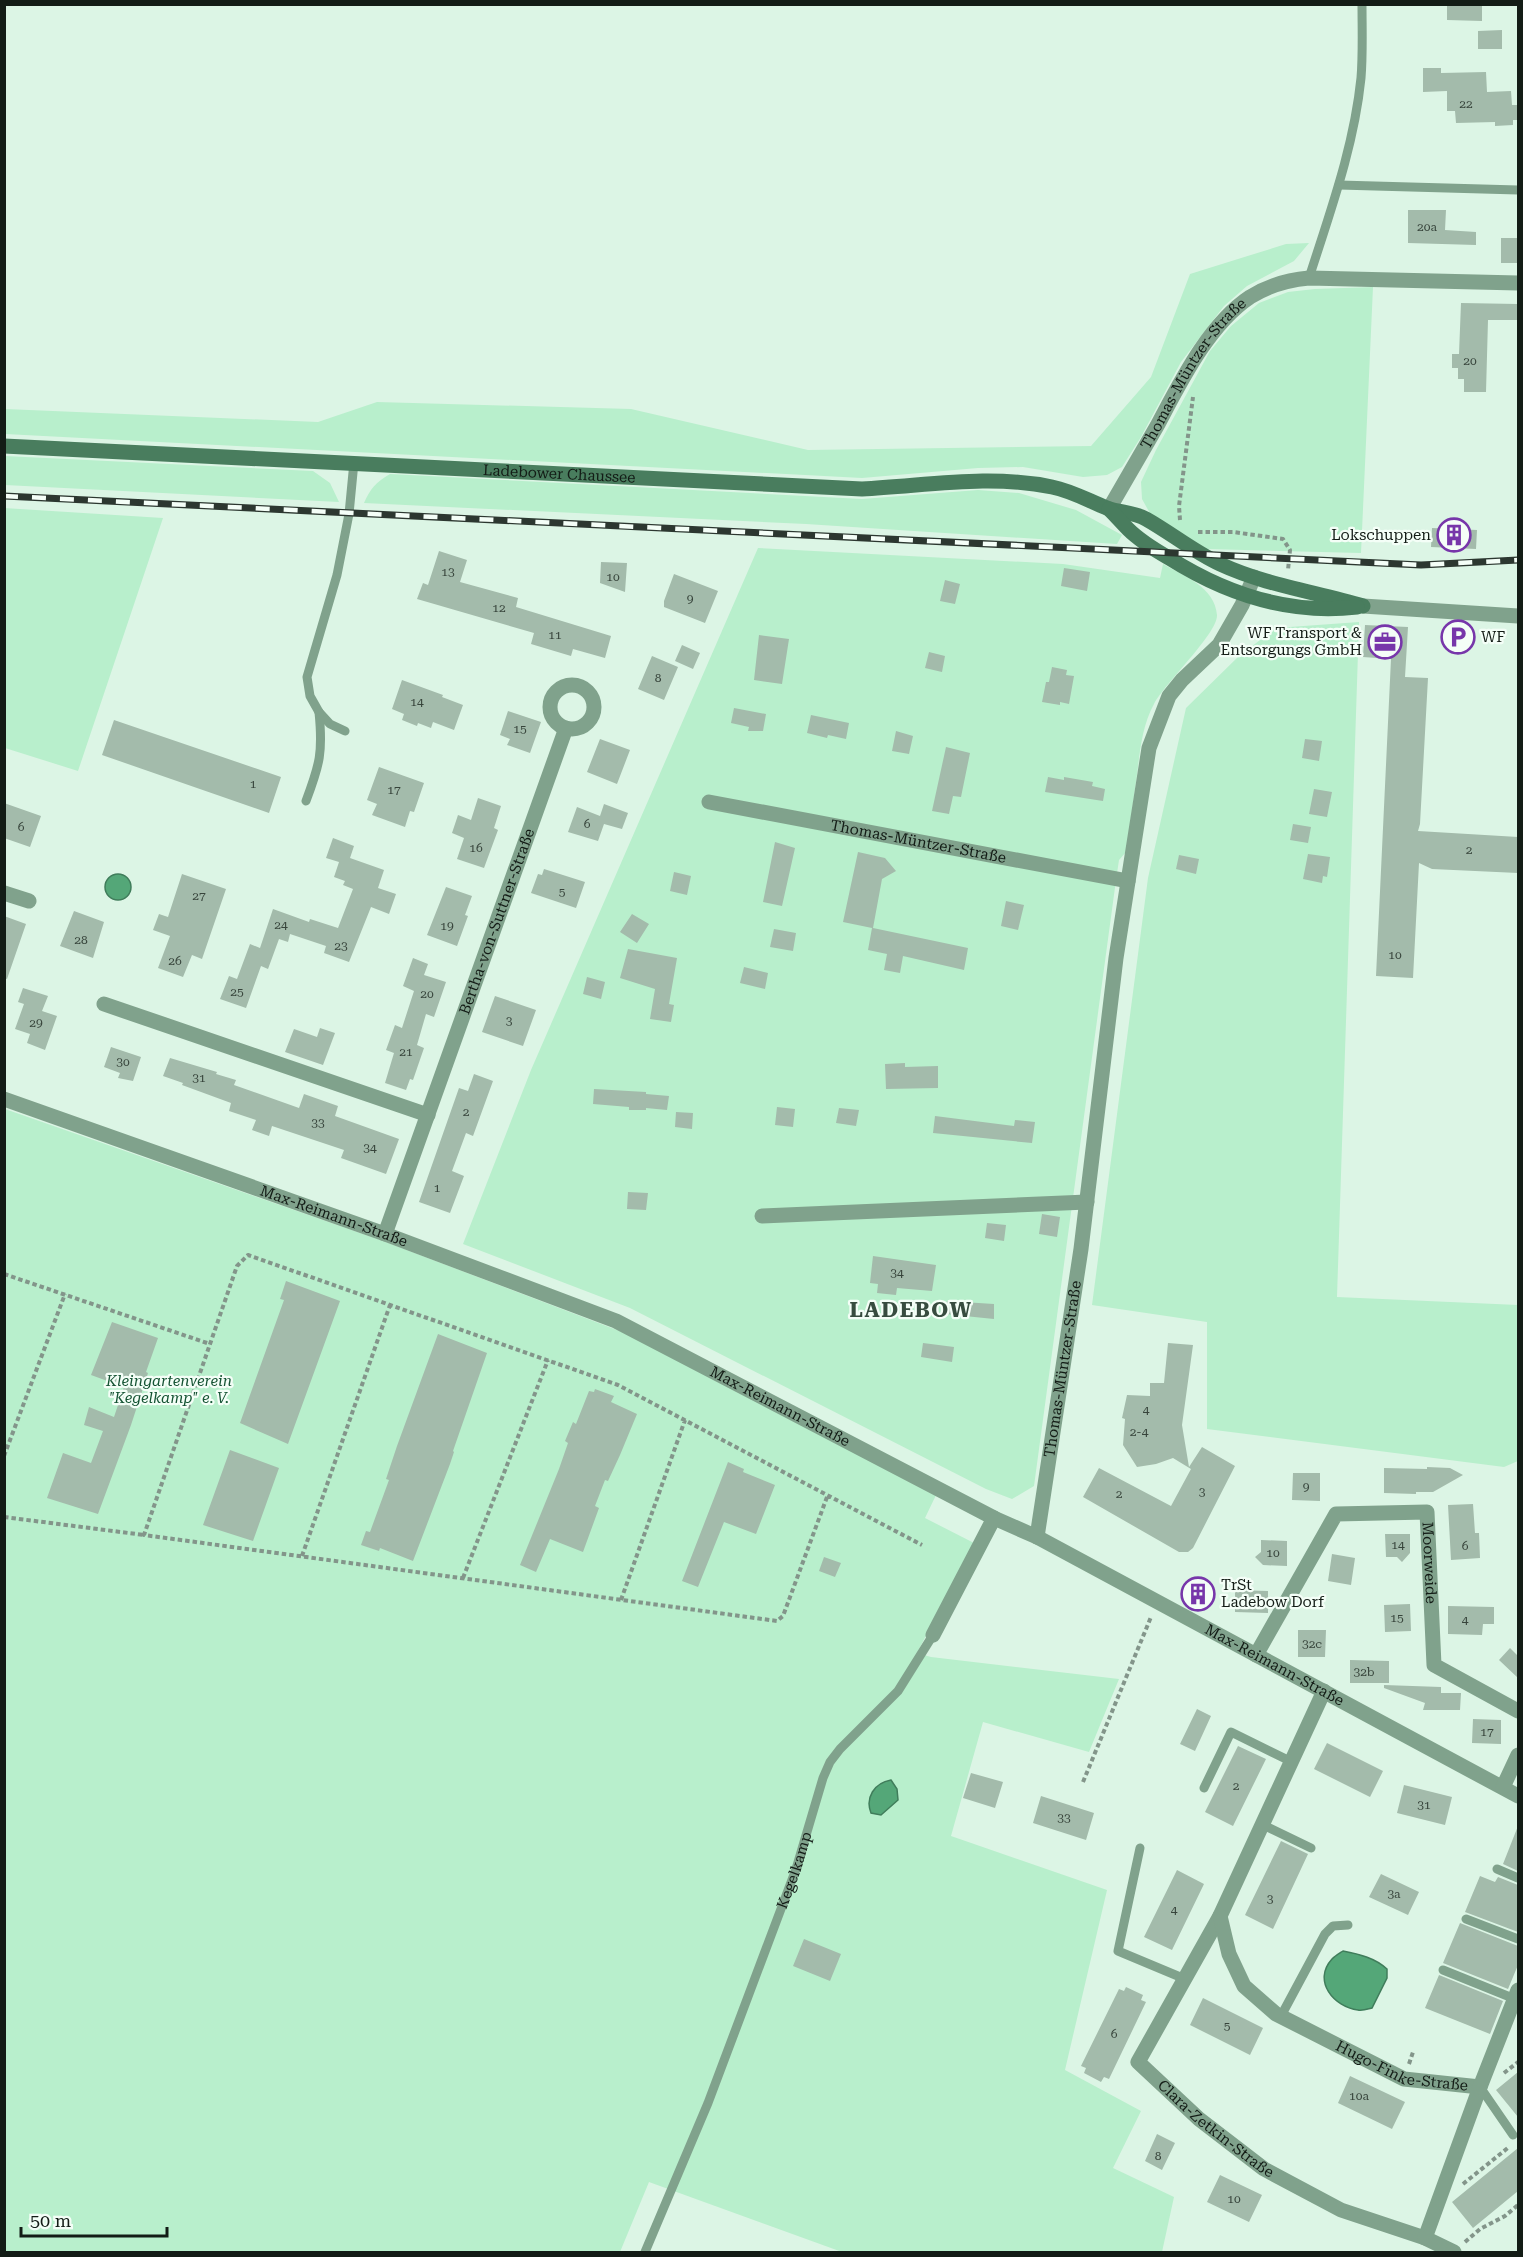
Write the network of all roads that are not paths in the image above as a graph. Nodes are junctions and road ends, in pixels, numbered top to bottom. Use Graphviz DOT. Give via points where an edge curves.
graph roads {
  1 [pos="1362,4"];
  2 [pos="1339,185"];
  3 [pos="1518,190"];
  4 [pos="1310,278"];
  5 [pos="1518,283"];
  6 [pos="4,446"];
  7 [pos="354,462"];
  8 [pos="1109,509"];
  9 [pos="1254,577"];
  10 [pos="1246,596"];
  11 [pos="1363,606"];
  12 [pos="1518,616"];
  13 [pos="319,712"];
  14 [pos="566,728"];
  15 [pos="345,731"];
  16 [pos="306,801"];
  17 [pos="709,802"];
  18 [pos="1128,881"];
  19 [pos="4,893"];
  20 [pos="29,901"];
  21 [pos="104,1004"];
  22 [pos="4,1099"];
  23 [pos="428,1115"];
  24 [pos="1087,1203"];
  25 [pos="762,1216"];
  26 [pos="385,1234"];
  27 [pos="994,1518"];
  28 [pos="1037,1537"];
  29 [pos="933,1635"];
  30 [pos="1256,1655"];
  31 [pos="1324,1691"];
  32 [pos="1518,1711"];
  33 [pos="1518,1755"];
  34 [pos="1290,1761"];
  35 [pos="1503,1787"];
  36 [pos="1204,1788"];
  37 [pos="1518,1796"];
  38 [pos="1261,1824"];
  39 [pos="1140,1848"];
  40 [pos="1311,1848"];
  41 [pos="1497,1869"];
  42 [pos="1518,1878"];
  43 [pos="1220,1916"];
  44 [pos="1466,1918"];
  45 [pos="1348,1925"];
  46 [pos="1518,1939"];
  47 [pos="1443,1970"];
  48 [pos="1185,1979"];
  49 [pos="1517,1994"];
  50 [pos="1281,2016"];
  51 [pos="1480,2087"];
  52 [pos="1515,2138"];
  53 [pos="1425,2238"];
  54 [pos="1458,2248"];
  55 [pos="645,2253"];
  1 -- 2 [label="lane" via="1361,76"];
  2 -- 3 [label="lane"];
  2 -- 4 [label="lane"];
  4 -- 5 [label="street, Thomas-Müntzer-Straße"];
  4 -- 8 [label="street, Thomas-Müntzer-Straße" via="1269,286 1226,318 1179,385"];
  6 -- 7 [label="street, Ladebower Chaussee"];
  7 -- 8 [label="street, Ladebower Chaussee" via="862,489 978,480 1053,488"];
  7 -- 13 [label="lane" via="350,514 337,575 307,677 310,696"];
  8 -- 9 [label="street, Ladebower Chaussee" via="1136,514 1218,563"];
  8 -- 10 [label="street, Ladebower Chaussee" via="1128,530 1160,553"];
  9 -- 10 [label="street, Thomas-Müntzer-Straße"];
  9 -- 11 [label="street, Ladebower Chaussee"];
  10 -- 11 [label="street, Ladebower Chaussee" via="1301,608"];
  10 -- 18 [label="street, Thomas-Müntzer-Straße" via="1219,645 1169,696 1149,748"];
  11 -- 12 [label="street"];
  13 -- 15 [label="lane" via="330,724"];
  13 -- 16 [label="lane" via="319,766"];
  14 -- 23 [label="street, Bertha-von-Suttner-Straße"];
  17 -- 18 [label="street, Thomas-Müntzer-Straße"];
  18 -- 24 [label="street, Thomas-Müntzer-Straße"];
  19 -- 20 [label="street"];
  21 -- 23 [label="street"];
  22 -- 26 [label="street, Max-Reimann-Straße"];
  23 -- 26 [label="street, Bertha-von-Suttner-Straße"];
  24 -- 25 [label="street"];
  24 -- 28 [label="street, Thomas-Müntzer-Straße"];
  26 -- 27 [label="street, Max-Reimann-Straße" via="616,1321"];
  27 -- 28 [label="street, Max-Reimann-Straße"];
  27 -- 29 [label="street, Kegelkamp"];
  28 -- 30 [label="street, Max-Reimann-Straße"];
  29 -- 55 [label="lane, Kegelkamp" via="898,1691 830,1762 796,1869 708,2103"];
  30 -- 31 [label="street, Max-Reimann-Straße"];
  30 -- 32 [label="street, Moorweide" via="1336,1514 1427,1512 1434,1665"];
  31 -- 34 [label="street, Clara-Zetkin-Straße"];
  31 -- 35 [label="street, Max-Reimann-Straße"];
  33 -- 35 [label="street"];
  34 -- 36 [label="lane" via="1231,1732"];
  34 -- 38 [label="street, Clara-Zetkin-Straße"];
  35 -- 37 [label="street, Max-Reimann-Straße"];
  38 -- 40 [label="lane"];
  38 -- 43 [label="street, Clara-Zetkin-Straße"];
  39 -- 48 [label="lane" via="1118,1951"];
  41 -- 42 [label="lane"];
  43 -- 48 [label="street, Clara-Zetkin-Straße"];
  43 -- 50 [label="street" via="1229,1954 1244,1986"];
  44 -- 46 [label="lane"];
  45 -- 50 [label="lane" via="1333,1926 1325,1934"];
  47 -- 49 [label="lane"];
  48 -- 53 [label="street, Clara-Zetkin-Straße" via="1138,2062 1198,2119 1264,2169 1341,2210"];
  49 -- 51 [label="street, Hugo-Finke-Straße"];
  50 -- 51 [label="street, Hugo-Finke-Straße" via="1404,2079"];
  51 -- 52 [label="lane"];
  51 -- 53 [label="street, Hugo-Finke-Straße"];
  53 -- 54 [label="street, Clara-Zetkin-Straße"];
}
